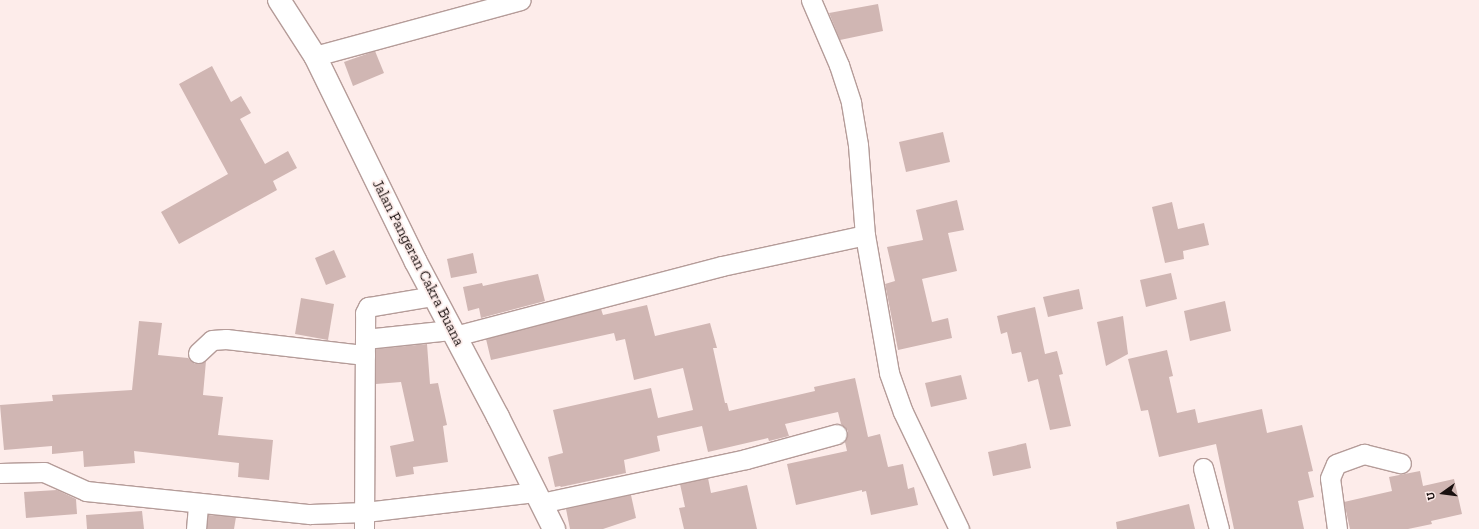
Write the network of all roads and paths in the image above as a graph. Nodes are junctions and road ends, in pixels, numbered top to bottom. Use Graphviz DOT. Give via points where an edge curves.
graph roads {
  1 [pos="279,0"];
  2 [pos="521,0"];
  3 [pos="811,0"];
  4 [pos="315,56"];
  5 [pos="865,235"];
  6 [pos="433,296"];
  7 [pos="453,333"];
  8 [pos="365,347"];
  9 [pos="198,353"];
  10 [pos="837,434"];
  11 [pos="1401,463"];
  12 [pos="1203,468"];
  13 [pos="0,473"];
  14 [pos="538,498"];
  15 [pos="198,504"];
  16 [pos="365,520"];
  17 [pos="196,529"];
  18 [pos="554,529"];
  19 [pos="959,529"];
  20 [pos="1220,529"];
  21 [pos="1337,529"];
  1 -- 4 [label="main road, Jalan Pangeran Cakra Buana"];
  2 -- 4 [label="street"];
  3 -- 5 [label="street" via="839,66 851,103 858,145"];
  4 -- 6 [label="main road, Jalan Pangeran Cakra Buana"];
  5 -- 7 [label="street" via="722,266"];
  5 -- 19 [label="street" via="890,373 903,412"];
  6 -- 7 [label="main road, Jalan Pangeran Cakra Buana"];
  6 -- 8 [label="street" via="368,307 365,313"];
  7 -- 8 [label="street"];
  7 -- 14 [label="main road, Jalan Pangeran Cakra Buana"];
  8 -- 9 [label="street" via="226,339 212,340"];
  8 -- 16 [label="street"];
  10 -- 14 [label="street" via="746,459"];
  11 -- 21 [label="street" via="1385,457 1364,454 1336,464 1330,478"];
  12 -- 20 [label="street"];
  13 -- 15 [label="street" via="44,472 86,491"];
  14 -- 16 [label="street"];
  14 -- 18 [label="main road, Jalan Pangeran Cakra Buana"];
  15 -- 16 [label="street"];
  15 -- 17 [label="street"];
}
